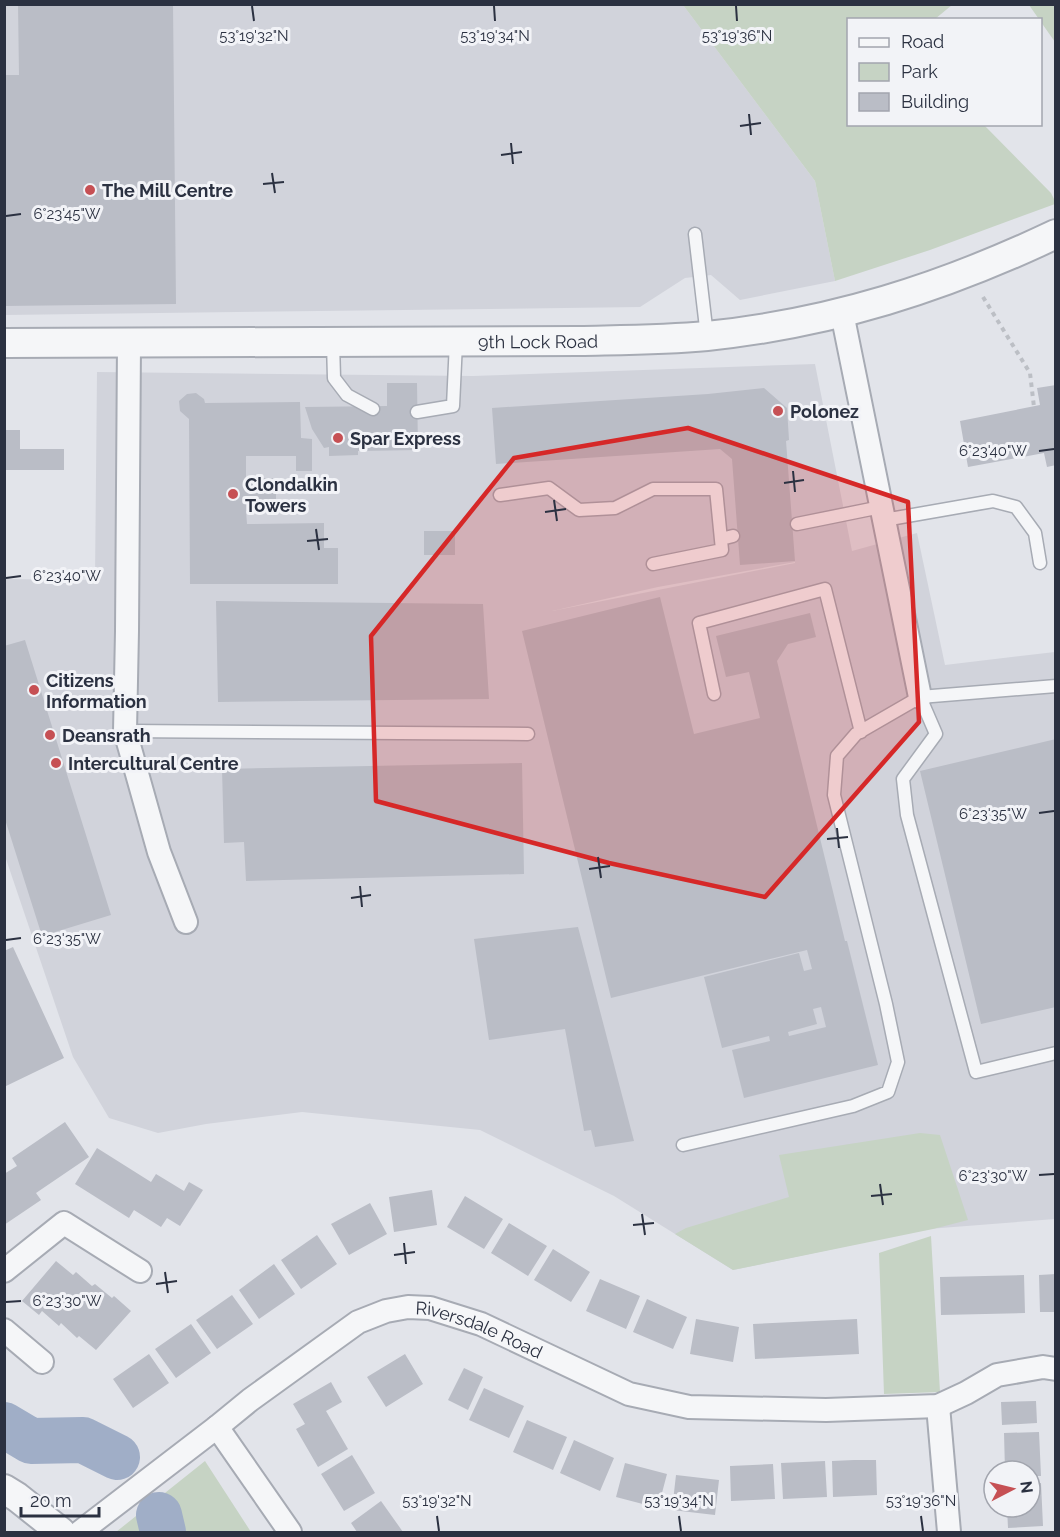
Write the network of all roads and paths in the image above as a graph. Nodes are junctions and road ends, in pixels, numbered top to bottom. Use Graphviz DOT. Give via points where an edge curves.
graph roads {
  1 [pos="695,234"];
  2 [pos="1056,234"];
  3 [pos="983,297"];
  4 [pos="842,313"];
  5 [pos="707,336"];
  6 [pos="456,342"];
  7 [pos="4,343"];
  8 [pos="129,343"];
  9 [pos="333,343"];
  10 [pos="1034,406"];
  11 [pos="373,409"];
  12 [pos="417,412"];
  13 [pos="500,495"];
  14 [pos="883,513"];
  15 [pos="797,524"];
  16 [pos="1040,563"];
  17 [pos="653,564"];
  18 [pos="1056,686"];
  19 [pos="714,694"];
  20 [pos="920,697"];
  21 [pos="125,731"];
  22 [pos="861,732"];
  23 [pos="528,734"];
  24 [pos="186,922"];
  25 [pos="1056,1053"];
  26 [pos="683,1145"];
  27 [pos="4,1271"];
  28 [pos="140,1271"];
  29 [pos="4,1330"];
  30 [pos="42,1362"];
  31 [pos="1056,1369"];
  32 [pos="938,1406"];
  33 [pos="217,1427"];
  34 [pos="4,1489"];
  35 [pos="61,1533"];
  36 [pos="80,1533"];
  37 [pos="290,1533"];
  38 [pos="949,1533"];
  1 -- 5 [label="lane"];
  2 -- 4 [label="street, 9th Lock Road" via="961,276"];
  3 -- 10 [label="path" via="1030,373"];
  4 -- 5 [label="street, 9th Lock Road"];
  4 -- 14 [label="street"];
  5 -- 6 [label="street, 9th Lock Road"];
  6 -- 9 [label="street, 9th Lock Road"];
  6 -- 12 [label="lane" via="453,406"];
  7 -- 8 [label="street, 9th Lock Road"];
  8 -- 9 [label="street, 9th Lock Road"];
  8 -- 21 [label="street"];
  9 -- 11 [label="lane" via="334,378 347,395"];
  13 -- 17 [label="lane" via="549,488 579,510 615,508 653,489 716,489 727,537 722,550"];
  14 -- 15 [label="lane"];
  14 -- 16 [label="lane" via="993,501 1016,507 1035,533"];
  14 -- 20 [label="street"];
  18 -- 20 [label="lane"];
  19 -- 22 [label="lane" via="699,623 825,589"];
  20 -- 22 [label="lane"];
  20 -- 25 [label="lane" via="936,734 903,779 907,815 976,1072"];
  21 -- 23 [label="lane"];
  21 -- 24 [label="street" via="159,852"];
  22 -- 26 [label="lane" via="837,756 834,795 898,1062 888,1092 853,1106"];
  27 -- 28 [label="street" via="64,1223"];
  29 -- 30 [label="street"];
  31 -- 32 [label="street" via="1043,1367 997,1375"];
  32 -- 33 [label="street, Riversdale Road" via="826,1410 689,1407 629,1394 481,1324 430,1308 408,1307 358,1322"];
  32 -- 38 [label="street"];
  33 -- 36 [label="street, Riversdale Road"];
  33 -- 37 [label="street"];
  34 -- 35 [label="street"];
}
